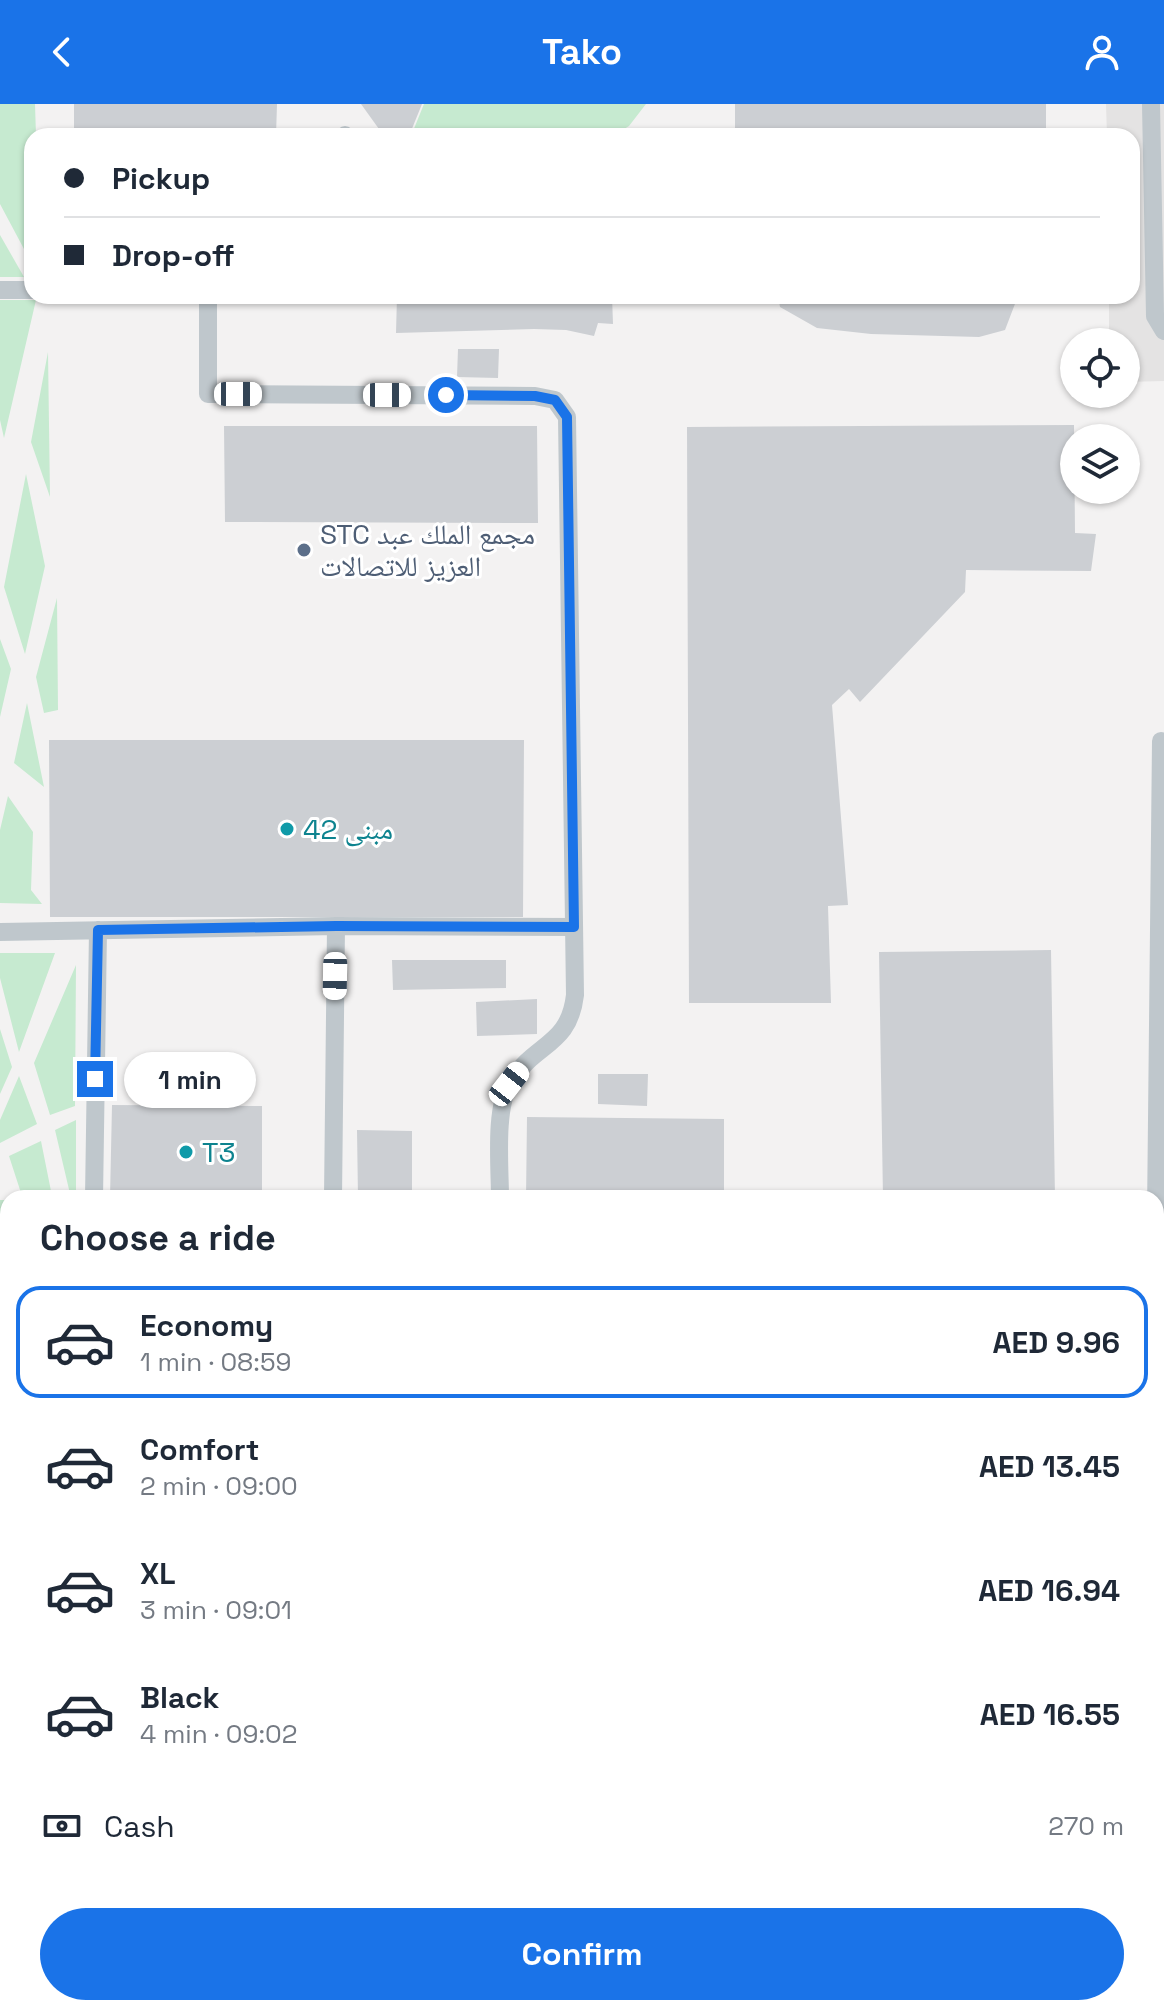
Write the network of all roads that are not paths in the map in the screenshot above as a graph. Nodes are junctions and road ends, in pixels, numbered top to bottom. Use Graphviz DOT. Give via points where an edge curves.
graph roads {
  1 [pos="1151,104"];
  2 [pos="0,290"];
  3 [pos="24,290"];
  4 [pos="208,304"];
  5 [pos="1164,331"];
  6 [pos="1161,741"];
  7 [pos="336,926"];
  8 [pos="574,927"];
  9 [pos="98,930"];
  10 [pos="0,932"];
  11 [pos="94,1190"];
  12 [pos="333,1190"];
  13 [pos="500,1190"];
  14 [pos="1156,1190"];
  1 -- 5 [label="lane" via="1155,316"];
  2 -- 3 [label="lane"];
  4 -- 8 [label="lane" via="208,394 535,396 555,400 567,417"];
  6 -- 14 [label="lane"];
  7 -- 8 [label="lane"];
  7 -- 9 [label="lane"];
  7 -- 12 [label="lane"];
  8 -- 13 [label="lane" via="573,1015 564,1032 527,1060 509,1084 502,1109"];
  9 -- 10 [label="lane"];
  9 -- 11 [label="lane"];
}
